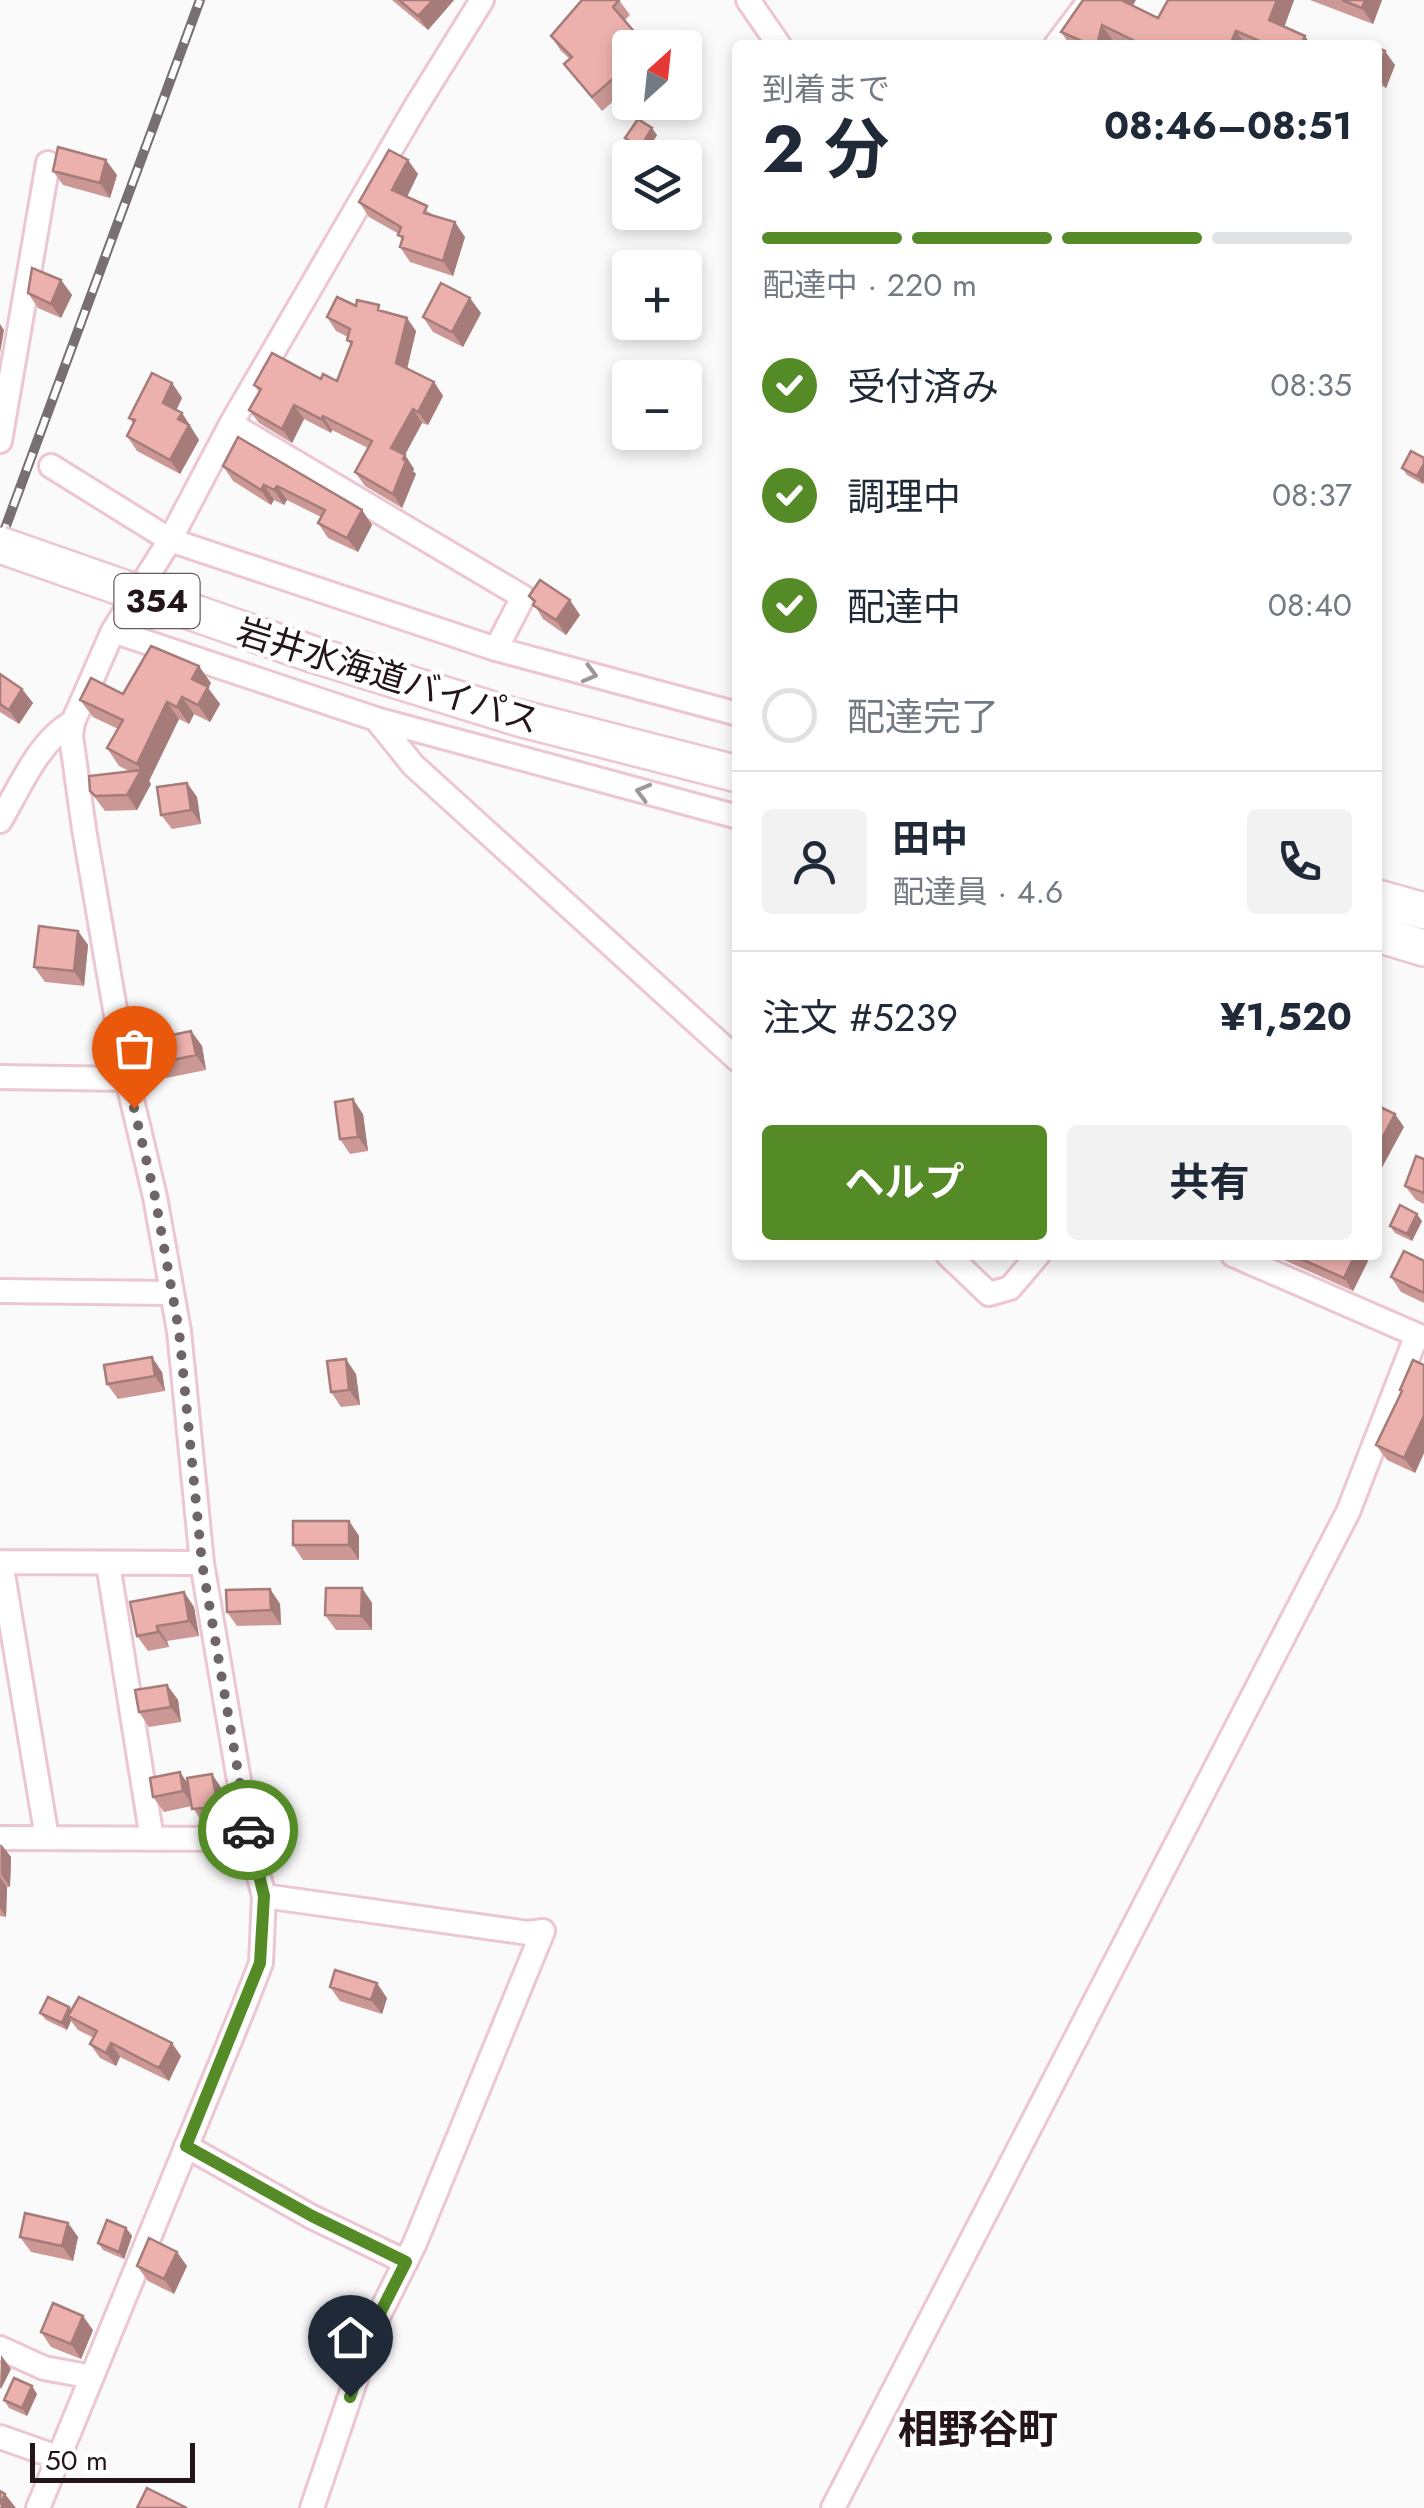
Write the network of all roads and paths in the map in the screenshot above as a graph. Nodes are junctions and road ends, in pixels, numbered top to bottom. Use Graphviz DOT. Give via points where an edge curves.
graph roads {
  1 [pos="482,0"];
  2 [pos="748,0"];
  3 [pos="1090,0"];
  4 [pos="776,40"];
  5 [pos="1055,40"];
  6 [pos="48,163"];
  7 [pos="230,424"];
  8 [pos="0,441"];
  9 [pos="51,466"];
  10 [pos="170,540"];
  11 [pos="0,545"];
  12 [pos="113,631"];
  13 [pos="496,649"];
  14 [pos="732,712"];
  15 [pos="376,719"];
  16 [pos="72,722"];
  17 [pos="608,743"];
  18 [pos="732,773"];
  19 [pos="732,782"];
  20 [pos="732,816"];
  21 [pos="0,821"];
  22 [pos="1382,899"];
  23 [pos="1424,911"];
  24 [pos="1382,935"];
  25 [pos="1424,948"];
  26 [pos="732,1055"];
  27 [pos="0,1077"];
  28 [pos="127,1079"];
  29 [pos="953,1260"];
  30 [pos="1034,1260"];
  31 [pos="1244,1260"];
  32 [pos="0,1290"];
  33 [pos="171,1294"];
  34 [pos="1420,1338"];
  35 [pos="1,1562"];
  36 [pos="202,1563"];
  37 [pos="108,1564"];
  38 [pos="4,1617"];
  39 [pos="0,1838"];
  40 [pos="46,1838"];
  41 [pos="152,1839"];
  42 [pos="249,1839"];
  43 [pos="264,1896"];
  44 [pos="186,2146"];
  45 [pos="406,2262"];
  46 [pos="0,2348"];
  47 [pos="92,2377"];
  48 [pos="0,2437"];
  49 [pos="58,2457"];
  50 [pos="38,2508"];
  51 [pos="312,2508"];
  52 [pos="833,2508"];
  1 -- 7 [label="street"];
  2 -- 4 [label="street"];
  3 -- 5 [label="street"];
  6 -- 8 [label="street"];
  7 -- 10 [label="street"];
  7 -- 13 [label="street" via="523,597"];
  9 -- 10 [label="street"];
  10 -- 12 [label="street"];
  10 -- 13 [label="street"];
  11 -- 17 [label="highway, 岩井水海道バイパス / 354, bridge" via="315,654"];
  12 -- 15 [label="street"];
  12 -- 16 [label="street"];
  13 -- 14 [label="street, one-way"];
  20 -- 15 [label="street, one-way"];
  15 -- 26 [label="street" via="412,765"];
  16 -- 21 [label="street" via="48,744"];
  16 -- 28 [label="street"];
  17 -- 18 [label="highway, 岩井水海道バイパス / 354"];
  17 -- 19 [label="highway, 岩井水海道バイパス / 354"];
  22 -- 23 [label="highway"];
  24 -- 25 [label="highway"];
  27 -- 28 [label="street"];
  28 -- 33 [label="street"];
  29 -- 30 [label="street" via="989,1294 1010,1288"];
  31 -- 34 [label="street"];
  32 -- 33 [label="street"];
  33 -- 36 [label="street"];
  34 -- 52 [label="street" via="1348,1512"];
  35 -- 37 [label="street"];
  35 -- 38 [label="street"];
  36 -- 37 [label="street"];
  36 -- 42 [label="street"];
  37 -- 41 [label="street"];
  38 -- 40 [label="street"];
  39 -- 40 [label="street"];
  40 -- 41 [label="street"];
  41 -- 42 [label="street"];
  42 -- 43 [label="street"];
  43 -- 44 [label="street" via="260,1963"];
  43 -- 45 [label="street" via="543,1931"];
  44 -- 45 [label="street"];
  44 -- 47 [label="street"];
  45 -- 51 [label="street" via="375,2323"];
  46 -- 47 [label="street" via="44,2368"];
  47 -- 49 [label="street"];
  48 -- 49 [label="street"];
  49 -- 50 [label="street"];
}
